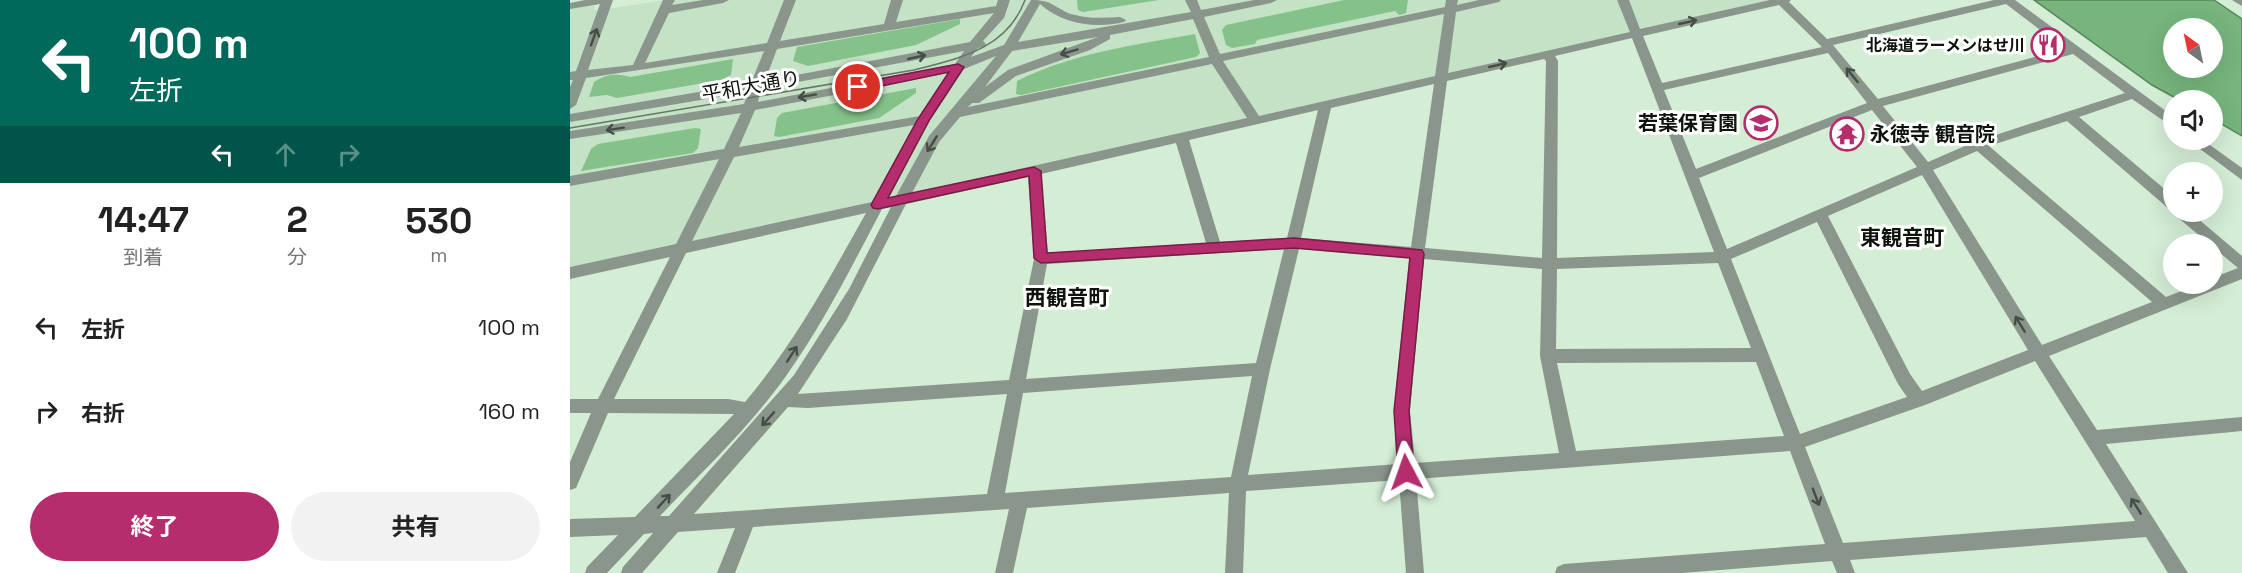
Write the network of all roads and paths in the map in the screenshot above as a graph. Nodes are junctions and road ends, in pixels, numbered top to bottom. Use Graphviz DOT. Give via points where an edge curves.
graph roads {
  1 [pos="606,0"];
  2 [pos="723,0"];
  3 [pos="790,0"];
  4 [pos="897,0"];
  5 [pos="1037,0"];
  6 [pos="1042,0"];
  7 [pos="1191,0"];
  8 [pos="1271,0"];
  9 [pos="1495,0"];
  10 [pos="1623,0"];
  11 [pos="1782,0"];
  12 [pos="2008,0"];
  13 [pos="2238,0"];
  14 [pos="2242,3"];
  15 [pos="1004,4"];
  16 [pos="666,5"];
  17 [pos="1451,5"];
  18 [pos="570,6"];
  19 [pos="1197,14"];
  20 [pos="1159,22"];
  21 [pos="888,28"];
  22 [pos="1123,29"];
  23 [pos="1636,34"];
  24 [pos="975,43"];
  25 [pos="772,46"];
  26 [pos="1828,46"];
  27 [pos="1006,48"];
  28 [pos="2074,50"];
  29 [pos="1547,54"];
  30 [pos="1214,58"];
  31 [pos="958,67"];
  32 [pos="637,68"];
  33 [pos="576,76"];
  34 [pos="1441,78"];
  35 [pos="756,87"];
  36 [pos="1658,88"];
  37 [pos="2135,94"];
  38 [pos="1876,104"];
  39 [pos="570,105"];
  40 [pos="1324,105"];
  41 [pos="751,107"];
  42 [pos="957,114"];
  43 [pos="2069,115"];
  44 [pos="2163,115"];
  45 [pos="570,118"];
  46 [pos="924,119"];
  47 [pos="1255,120"];
  48 [pos="570,135"];
  49 [pos="1181,137"];
  50 [pos="1979,145"];
  51 [pos="2208,150"];
  52 [pos="728,154"];
  53 [pos="1925,168"];
  54 [pos="1034,171"];
  55 [pos="2242,175"];
  56 [pos="1692,176"];
  57 [pos="570,181"];
  58 [pos="2163,196"];
  59 [pos="900,201"];
  60 [pos="878,205"];
  61 [pos="1820,214"];
  62 [pos="2193,222"];
  63 [pos="1294,243"];
  64 [pos="1213,247"];
  65 [pos="680,249"];
  66 [pos="1418,254"];
  67 [pos="1722,256"];
  68 [pos="1041,258"];
  69 [pos="1548,264"];
  70 [pos="2242,264"];
  71 [pos="570,273"];
  72 [pos="2242,273"];
  73 [pos="2163,303"];
  74 [pos="2038,353"];
  75 [pos="1761,355"];
  76 [pos="1548,356"];
  77 [pos="1262,369"];
  78 [pos="1016,388"];
  79 [pos="784,400"];
  80 [pos="1919,400"];
  81 [pos="603,405"];
  82 [pos="570,406"];
  83 [pos="749,410"];
  84 [pos="2242,424"];
  85 [pos="2093,438"];
  86 [pos="1795,442"];
  87 [pos="1569,460"];
  88 [pos="1406,472"];
  89 [pos="570,482"];
  90 [pos="1238,483"];
  91 [pos="1020,499"];
  92 [pos="994,502"];
  93 [pos="748,518"];
  94 [pos="675,524"];
  95 [pos="640,525"];
  96 [pos="570,528"];
  97 [pos="2150,528"];
  98 [pos="1838,553"];
  99 [pos="594,573"];
  100 [pos="630,573"];
  101 [pos="726,573"];
  102 [pos="1004,573"];
  103 [pos="1234,573"];
  104 [pos="1414,573"];
  105 [pos="1564,573"];
  106 [pos="1846,573"];
  107 [pos="2179,573"];
  1 -- 18 [label="street"];
  33 -- 1 [label="street, one-way"];
  2 -- 16 [label="street"];
  3 -- 25 [label="street"];
  4 -- 21 [label="street"];
  5 -- 27 [label="street" via="1027,22"];
  6 -- 20 [label="street" via="1078,21"];
  7 -- 19 [label="street"];
  8 -- 19 [label="street, 平和大通り"];
  9 -- 17 [label="street"];
  10 -- 23 [label="street"];
  23 -- 11 [label="street, one-way"];
  11 -- 26 [label="street"];
  12 -- 26 [label="street"];
  12 -- 28 [label="street"];
  13 -- 14 [label="street"];
  15 -- 21 [label="street"];
  15 -- 24 [label="street" via="991,27"];
  16 -- 32 [label="street"];
  17 -- 30 [label="street"];
  17 -- 34 [label="street"];
  19 -- 20 [label="street, 平和大通り"];
  19 -- 30 [label="street"];
  20 -- 22 [label="street, 平和大通り"];
  21 -- 25 [label="street"];
  22 -- 27 [label="street, 平和大通り"];
  22 -- 42 [label="street, one-way" via="1086,47 1012,73"];
  23 -- 29 [label="street"];
  23 -- 36 [label="street"];
  24 -- 27 [label="street, 平和大通り"];
  24 -- 31 [label="street"];
  35 -- 24 [label="street, 平和大通り, one-way" via="907,60"];
  25 -- 32 [label="street"];
  25 -- 35 [label="street"];
  26 -- 36 [label="street"];
  38 -- 26 [label="street, one-way"];
  27 -- 31 [label="street, 平和大通り"];
  27 -- 42 [label="street"];
  28 -- 37 [label="street"];
  28 -- 38 [label="street"];
  34 -- 29 [label="street, one-way"];
  29 -- 69 [label="street" via="1552,61"];
  30 -- 42 [label="street"];
  30 -- 47 [label="street"];
  31 -- 41 [label="street, 平和大通り, one-way"];
  31 -- 46 [label="street"];
  32 -- 33 [label="street"];
  33 -- 39 [label="street"];
  34 -- 40 [label="street"];
  34 -- 66 [label="street"];
  35 -- 41 [label="street"];
  35 -- 45 [label="street, 平和大通り"];
  36 -- 56 [label="street"];
  37 -- 43 [label="street"];
  37 -- 44 [label="street"];
  38 -- 53 [label="street"];
  38 -- 56 [label="street"];
  40 -- 47 [label="street"];
  40 -- 63 [label="street"];
  41 -- 48 [label="street, 平和大通り, one-way"];
  41 -- 52 [label="street"];
  42 -- 59 [label="street, one-way" via="935,137"];
  43 -- 50 [label="street"];
  43 -- 58 [label="street"];
  46 -- 52 [label="street"];
  46 -- 60 [label="street"];
  47 -- 49 [label="street"];
  49 -- 54 [label="street"];
  49 -- 64 [label="street"];
  50 -- 53 [label="street"];
  50 -- 73 [label="street"];
  51 -- 55 [label="street"];
  52 -- 57 [label="street"];
  52 -- 65 [label="street"];
  53 -- 61 [label="street"];
  74 -- 53 [label="street, one-way"];
  54 -- 59 [label="street"];
  54 -- 68 [label="street"];
  56 -- 67 [label="street"];
  59 -- 60 [label="street"];
  59 -- 79 [label="street" via="842,315"];
  60 -- 65 [label="street"];
  83 -- 60 [label="street, one-way" via="818,315"];
  61 -- 67 [label="street"];
  61 -- 80 [label="street" via="1904,379"];
  62 -- 70 [label="street"];
  63 -- 64 [label="street"];
  63 -- 66 [label="street"];
  63 -- 77 [label="street"];
  64 -- 68 [label="street"];
  65 -- 71 [label="street"];
  65 -- 81 [label="street"];
  66 -- 69 [label="street"];
  66 -- 88 [label="street" via="1402,411"];
  67 -- 69 [label="street"];
  67 -- 75 [label="street"];
  68 -- 78 [label="street"];
  69 -- 76 [label="street"];
  72 -- 73 [label="street"];
  73 -- 74 [label="street"];
  74 -- 80 [label="street"];
  74 -- 85 [label="street"];
  75 -- 76 [label="street"];
  75 -- 86 [label="street"];
  76 -- 87 [label="street"];
  77 -- 78 [label="street"];
  77 -- 90 [label="street"];
  78 -- 79 [label="street"];
  78 -- 92 [label="street"];
  79 -- 94 [label="street, one-way"];
  80 -- 86 [label="street"];
  81 -- 82 [label="street"];
  81 -- 83 [label="street" via="728,406"];
  81 -- 89 [label="street"];
  95 -- 83 [label="street, one-way"];
  84 -- 85 [label="street"];
  97 -- 85 [label="street, one-way"];
  86 -- 87 [label="street"];
  86 -- 98 [label="street, one-way"];
  87 -- 88 [label="street"];
  88 -- 90 [label="street"];
  88 -- 104 [label="street"];
  90 -- 91 [label="street"];
  90 -- 103 [label="street"];
  91 -- 92 [label="street"];
  91 -- 102 [label="street"];
  92 -- 93 [label="street"];
  93 -- 94 [label="street"];
  93 -- 101 [label="street"];
  94 -- 95 [label="street"];
  94 -- 100 [label="street"];
  95 -- 96 [label="street"];
  95 -- 99 [label="street"];
  97 -- 98 [label="street"];
  97 -- 107 [label="street"];
  98 -- 105 [label="street"];
  98 -- 106 [label="street"];
}
